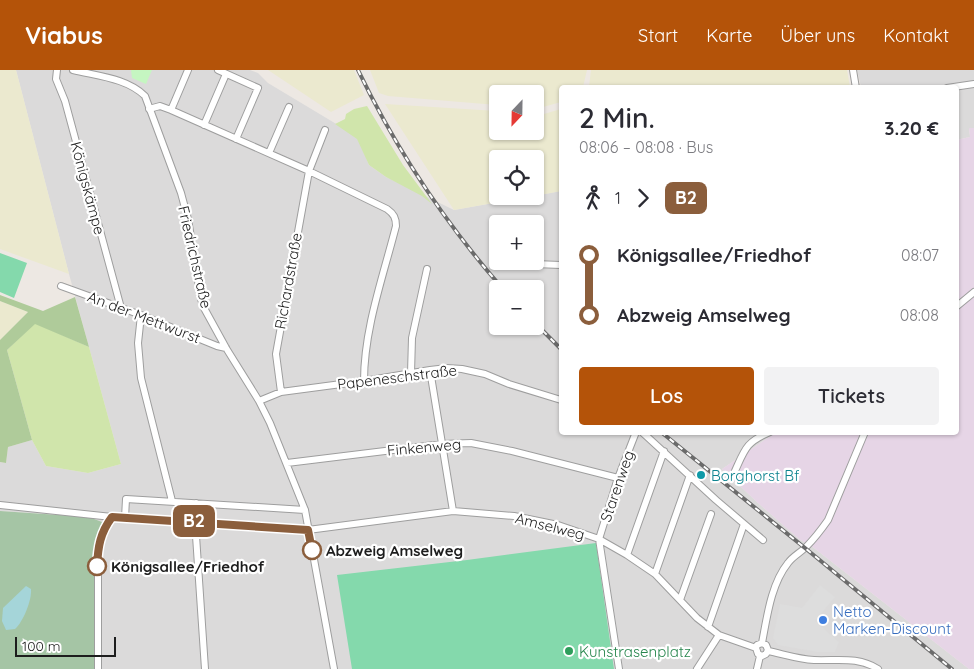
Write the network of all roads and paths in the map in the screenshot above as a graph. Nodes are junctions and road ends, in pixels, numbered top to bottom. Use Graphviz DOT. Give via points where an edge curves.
graph roads {
  1 [pos="57,70"];
  2 [pos="73,70"];
  3 [pos="188,70"];
  4 [pos="218,70"];
  5 [pos="853,70"];
  6 [pos="226,74"];
  7 [pos="974,84"];
  8 [pos="856,85"];
  9 [pos="959,86"];
  10 [pos="289,107"];
  11 [pos="149,108"];
  12 [pos="171,110"];
  13 [pos="204,125"];
  14 [pos="325,130"];
  15 [pos="236,139"];
  16 [pos="269,153"];
  17 [pos="309,171"];
  18 [pos="544,264"];
  19 [pos="559,265"];
  20 [pos="427,269"];
  21 [pos="61,286"];
  22 [pos="974,292"];
  23 [pos="959,304"];
  24 [pos="121,308"];
  25 [pos="141,315"];
  26 [pos="226,348"];
  27 [pos="430,370"];
  28 [pos="411,373"];
  29 [pos="364,381"];
  30 [pos="280,392"];
  31 [pos="559,399"];
  32 [pos="259,401"];
  33 [pos="635,435"];
  34 [pos="645,435"];
  35 [pos="757,435"];
  36 [pos="864,435"];
  37 [pos="442,444"];
  38 [pos="664,451"];
  39 [pos="287,463"];
  40 [pos="734,471"];
  41 [pos="690,475"];
  42 [pos="618,478"];
  43 [pos="172,501"];
  44 [pos="196,503"];
  45 [pos="0,505"];
  46 [pos="305,510"];
  47 [pos="453,512"];
  48 [pos="711,514"];
  49 [pos="112,517"];
  50 [pos="125,518"];
  51 [pos="195,522"];
  52 [pos="744,524"];
  53 [pos="308,530"];
  54 [pos="599,539"];
  55 [pos="763,540"];
  56 [pos="627,555"];
  57 [pos="655,574"];
  58 [pos="680,600"];
  59 [pos="708,627"];
  60 [pos="719,635"];
  61 [pos="762,644"];
  62 [pos="756,648"];
  63 [pos="768,651"];
  64 [pos="760,656"];
  65 [pos="98,669"];
  66 [pos="205,669"];
  67 [pos="334,669"];
  68 [pos="619,669"];
  69 [pos="697,669"];
  70 [pos="757,669"];
  71 [pos="878,669"];
  1 -- 24 [label="street, Königskämpe" via="56,79 65,101"];
  2 -- 11 [label="street, Friedrichstraße" via="128,83 145,96"];
  3 -- 12 [label="street"];
  4 -- 6 [label="street"];
  5 -- 8 [label="street"];
  6 -- 13 [label="street"];
  6 -- 15 [label="street" via="258,88"];
  7 -- 9 [label="street"];
  10 -- 16 [label="street"];
  11 -- 12 [label="street" via="160,106"];
  11 -- 26 [label="street, Friedrichstraße" via="188,218 201,299"];
  12 -- 13 [label="street"];
  13 -- 15 [label="street"];
  14 -- 17 [label="street, Richardstraße"];
  15 -- 16 [label="street"];
  16 -- 17 [label="street"];
  17 -- 29 [label="street" via="387,209 394,213 396,220 371,321"];
  17 -- 30 [label="street, Richardstraße" via="276,354"];
  18 -- 19 [label="street"];
  20 -- 28 [label="street" via="412,338"];
  21 -- 24 [label="street, An der Mettwurst"];
  22 -- 23 [label="street"];
  24 -- 25 [label="street, An der Mettwurst"];
  25 -- 26 [label="street, An der Mettwurst"];
  25 -- 43 [label="street" via="138,343 141,378"];
  26 -- 32 [label="street, Friedrichstraße"];
  27 -- 28 [label="street, Papeneschstraße"];
  27 -- 31 [label="street, Papeneschstraße" via="462,369 485,374"];
  27 -- 37 [label="street"];
  28 -- 29 [label="street, Papeneschstraße"];
  29 -- 30 [label="street, Papeneschstraße"];
  30 -- 32 [label="street, Papeneschstraße"];
  32 -- 39 [label="street, Friedrichstraße"];
  33 -- 42 [label="street, Starenweg"];
  34 -- 38 [label="street"];
  35 -- 40 [label="street" via="747,445"];
  36 -- 61 [label="street" via="828,520 780,576"];
  37 -- 39 [label="street, Finkenweg"];
  37 -- 42 [label="street, Finkenweg" via="471,443"];
  37 -- 47 [label="street"];
  38 -- 41 [label="street"];
  38 -- 56 [label="street"];
  39 -- 46 [label="street, Friedrichstraße"];
  41 -- 52 [label="street"];
  41 -- 57 [label="street"];
  42 -- 54 [label="street, Starenweg"];
  43 -- 44 [label="street"];
  43 -- 50 [label="street" via="126,499"];
  44 -- 46 [label="street"];
  44 -- 51 [label="street"];
  45 -- 49 [label="street, Amselweg"];
  46 -- 53 [label="street, Friedrichstraße"];
  47 -- 53 [label="street, Amselweg"];
  47 -- 54 [label="street, Amselweg" via="514,516 558,525"];
  48 -- 58 [label="street"];
  49 -- 50 [label="street, Amselweg"];
  49 -- 65 [label="street" via="104,528 98,553"];
  50 -- 51 [label="street, Amselweg"];
  51 -- 53 [label="street, Amselweg"];
  51 -- 66 [label="street"];
  52 -- 55 [label="street"];
  52 -- 59 [label="street"];
  53 -- 67 [label="street, Friedrichstraße"];
  54 -- 56 [label="street, Amselweg"];
  54 -- 68 [label="street"];
  56 -- 57 [label="street, Amselweg"];
  57 -- 58 [label="street, Amselweg"];
  58 -- 59 [label="street, Amselweg"];
  59 -- 60 [label="street, Amselweg"];
  60 -- 62 [label="street, Amselweg"];
  60 -- 69 [label="street"];
  61 -- 62 [label="street"];
  61 -- 63 [label="street"];
  62 -- 64 [label="street"];
  63 -- 64 [label="street"];
  63 -- 71 [label="street" via="812,660 861,661"];
  64 -- 70 [label="street"];
}
